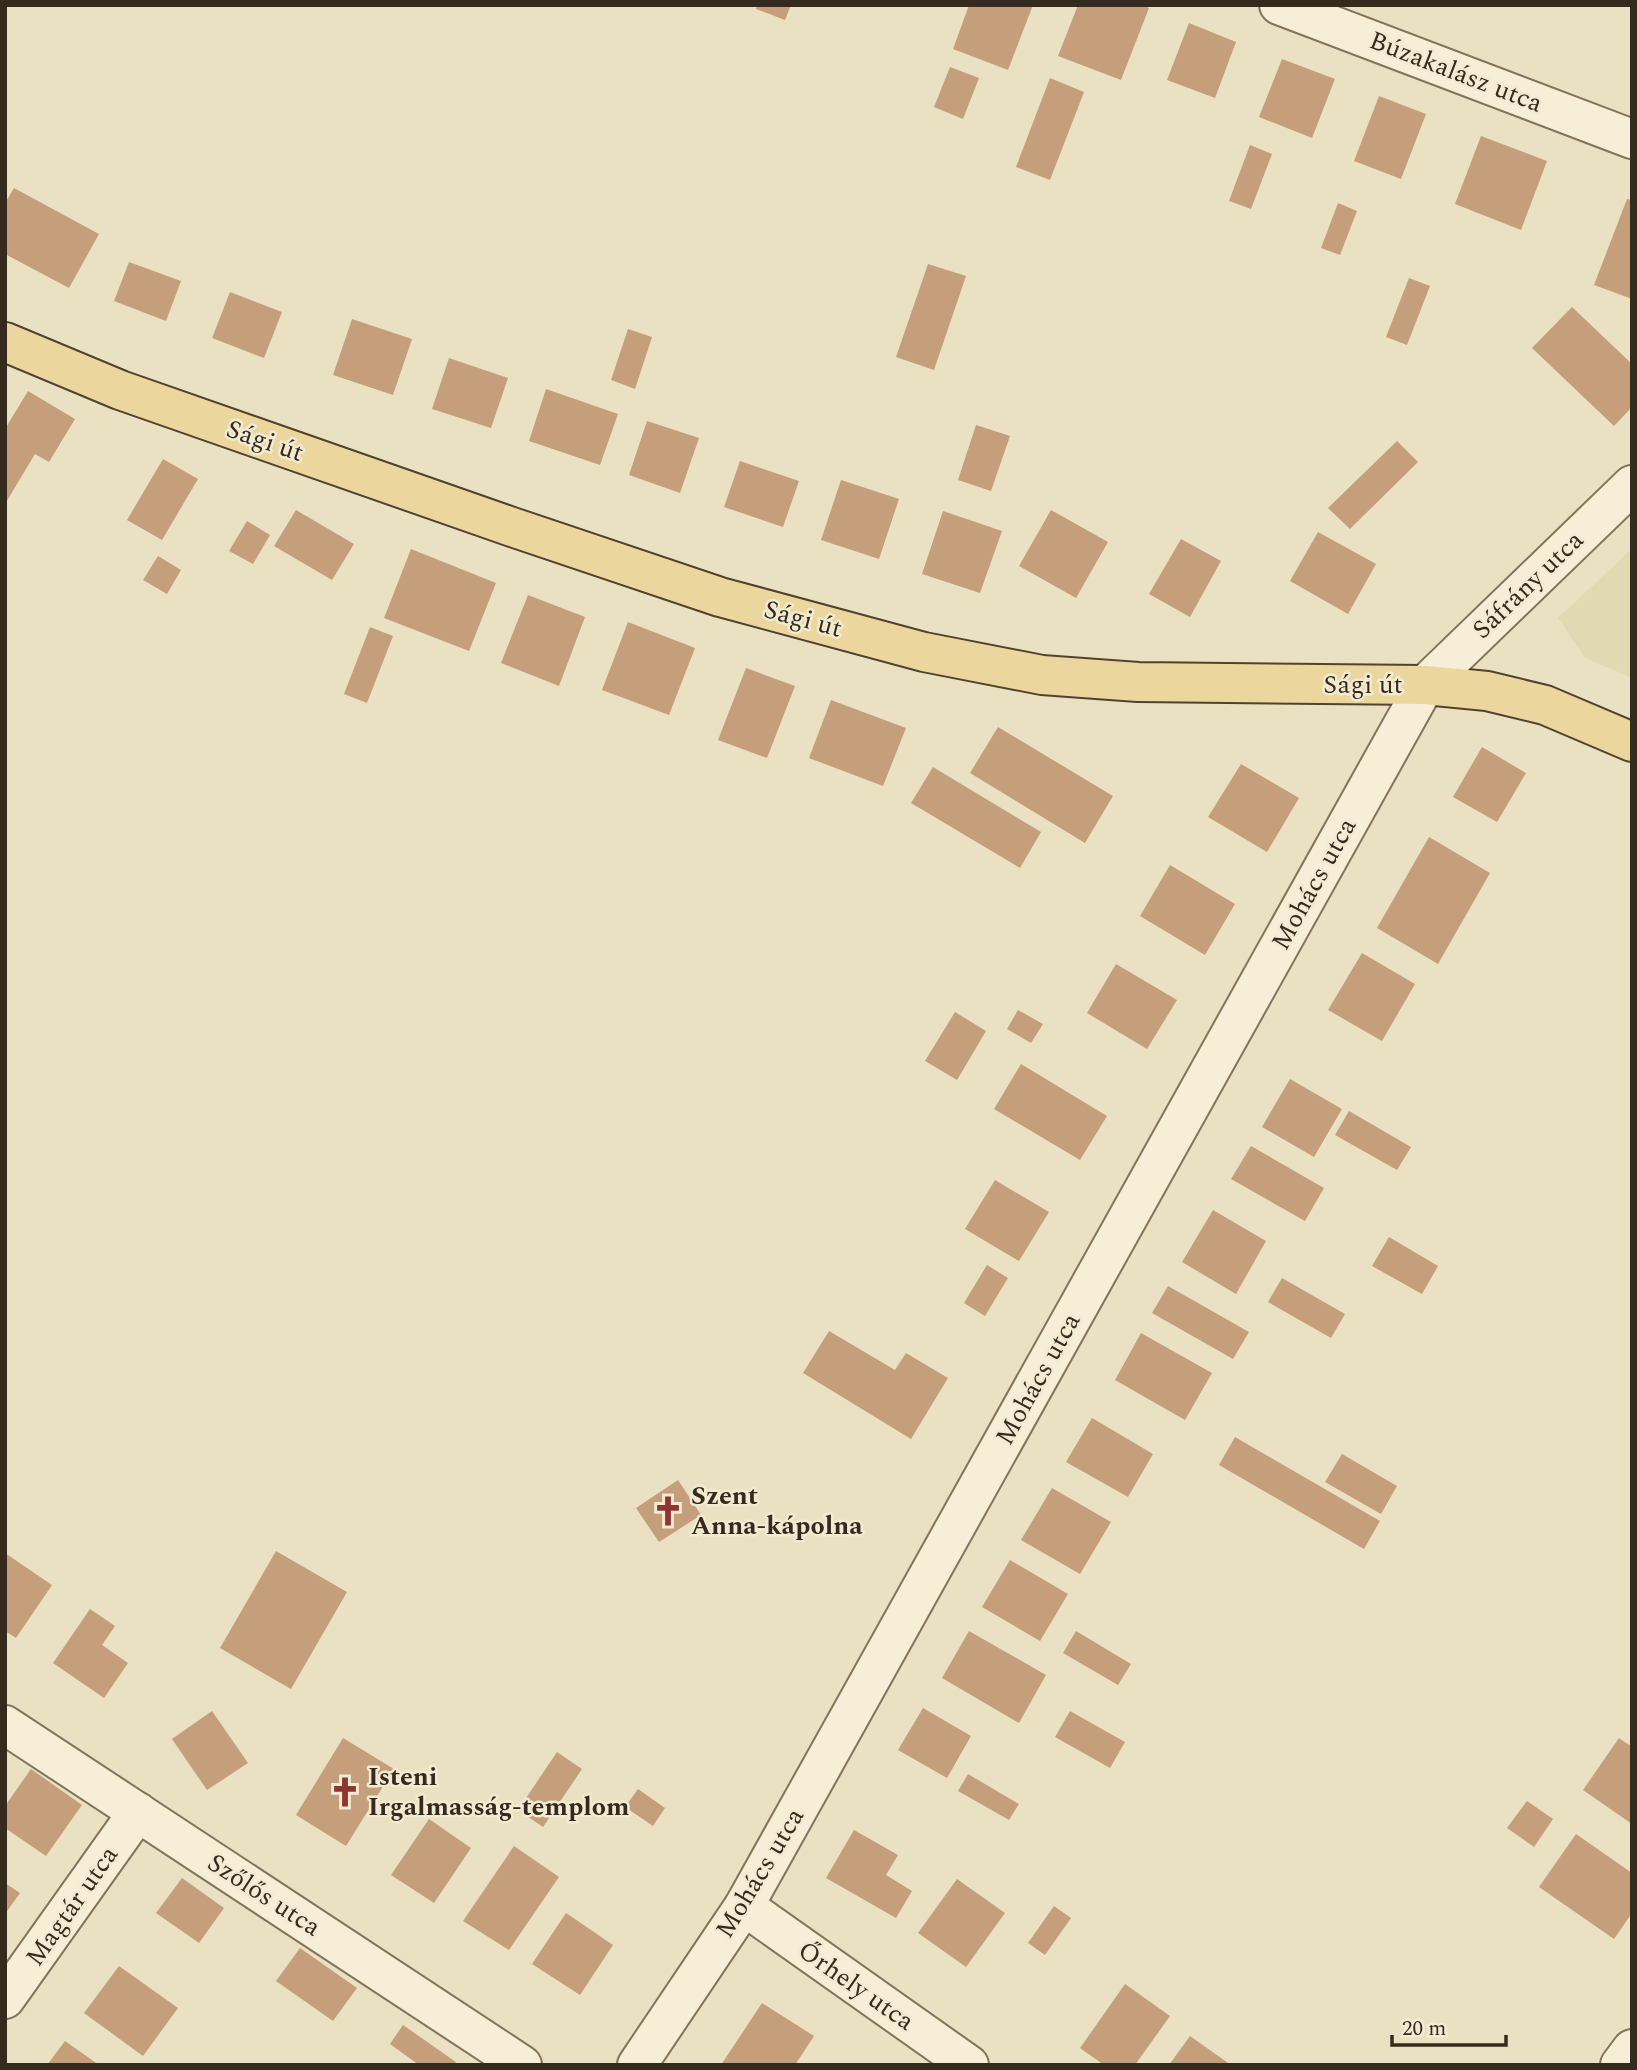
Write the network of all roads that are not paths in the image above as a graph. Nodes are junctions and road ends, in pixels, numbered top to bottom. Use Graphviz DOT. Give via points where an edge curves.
graph roads {
  1 [pos="1279,5"];
  2 [pos="1632,139"];
  3 [pos="5,342"];
  4 [pos="1632,485"];
  5 [pos="1425,685"];
  6 [pos="1632,742"];
  7 [pos="5,1725"];
  8 [pos="138,1812"];
  9 [pos="744,1906"];
  10 [pos="5,2000"];
  11 [pos="1632,2049"];
  12 [pos="522,2065"];
  13 [pos="637,2065"];
  14 [pos="969,2065"];
  15 [pos="1620,2065"];
  1 -- 2 [label="street, Búzakalász utca"];
  3 -- 5 [label="main road, Sági út" via="120,390 512,527 720,597 924,652 1042,675 1138,682"];
  4 -- 5 [label="street, Sáfrány utca"];
  5 -- 6 [label="main road, Sági út" via="1487,691 1545,705"];
  5 -- 9 [label="street, Mohács utca"];
  7 -- 8 [label="street, Szőlős utca"];
  8 -- 10 [label="street, Magtár utca"];
  8 -- 12 [label="street, Szőlős utca"];
  9 -- 13 [label="street, Mohács utca"];
  9 -- 14 [label="street, Őrhely utca"];
  11 -- 15 [label="street"];
}
